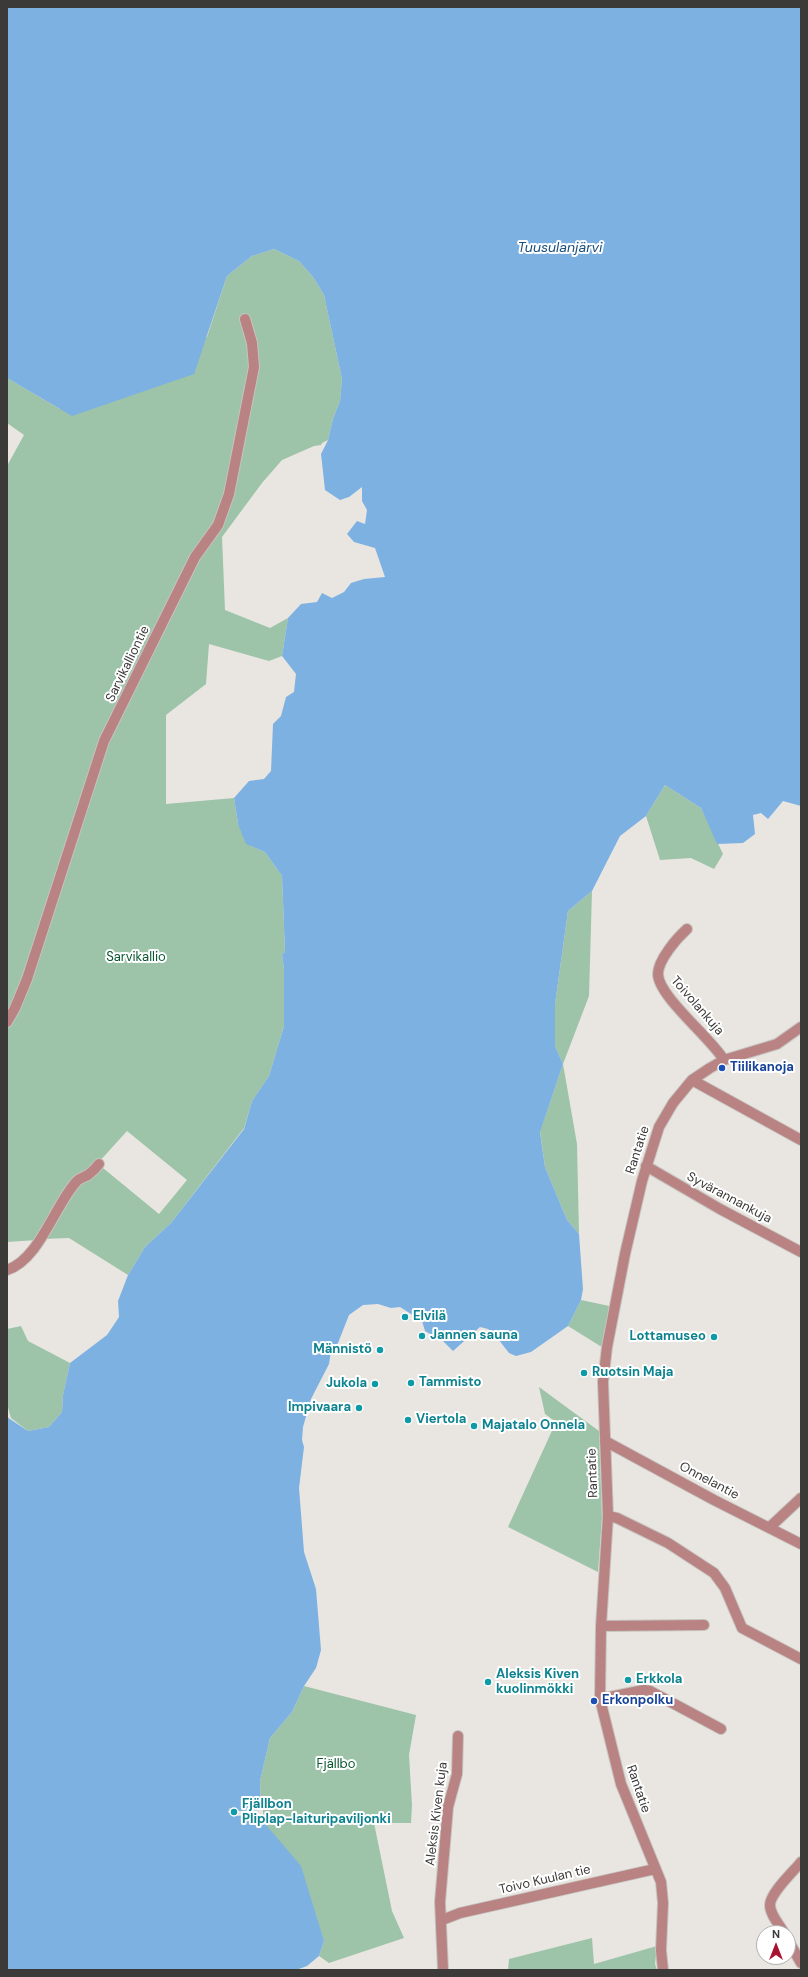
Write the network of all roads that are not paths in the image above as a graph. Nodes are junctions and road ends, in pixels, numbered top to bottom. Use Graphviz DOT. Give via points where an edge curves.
graph roads {
  1 [pos="245,319"];
  2 [pos="687,929"];
  3 [pos="7,1022"];
  4 [pos="801,1027"];
  5 [pos="724,1060"];
  6 [pos="692,1080"];
  7 [pos="801,1140"];
  8 [pos="99,1164"];
  9 [pos="646,1166"];
  10 [pos="801,1252"];
  11 [pos="7,1270"];
  12 [pos="605,1441"];
  13 [pos="801,1498"];
  14 [pos="608,1516"];
  15 [pos="770,1527"];
  16 [pos="801,1544"];
  17 [pos="704,1625"];
  18 [pos="601,1626"];
  19 [pos="801,1659"];
  20 [pos="600,1699"];
  21 [pos="721,1729"];
  22 [pos="458,1736"];
  23 [pos="801,1862"];
  24 [pos="655,1869"];
  25 [pos="442,1920"];
  26 [pos="779,1925"];
  27 [pos="796,1954"];
  28 [pos="801,1963"];
  29 [pos="443,1970"];
  30 [pos="663,1970"];
  1 -- 3 [label="street, Sarvikalliontie" via="252,343 254,367 229,494 218,525 195,557 104,741 27,979"];
  2 -- 5 [label="street, Toivolankuja" via="662,960 658,981 667,995"];
  4 -- 5 [label="street, Rantatie" via="777,1044"];
  5 -- 6 [label="street, Rantatie"];
  6 -- 7 [label="street"];
  6 -- 9 [label="street, Rantatie" via="673,1103 659,1127"];
  8 -- 11 [label="street" via="78,1180 24,1259 14,1268"];
  9 -- 10 [label="street, Syvärannankuja"];
  9 -- 12 [label="street, Rantatie" via="625,1254 607,1348 603,1382"];
  12 -- 14 [label="street, Rantatie"];
  12 -- 15 [label="street, Onnelantie"];
  13 -- 15 [label="street"];
  14 -- 18 [label="street, Rantatie"];
  14 -- 19 [label="street" via="668,1543 714,1573 725,1588 742,1628"];
  15 -- 16 [label="street, Onnelantie"];
  17 -- 18 [label="street"];
  18 -- 20 [label="street, Rantatie"];
  20 -- 21 [label="street" via="650,1691"];
  20 -- 24 [label="street, Rantatie" via="621,1784"];
  22 -- 25 [label="street, Aleksis Kiven kuja" via="457,1774 448,1808 440,1902"];
  23 -- 26 [label="street" via="773,1896 770,1905"];
  24 -- 25 [label="street, Toivo Kuulan tie" via="460,1913"];
  24 -- 30 [label="street, Rantatie" via="661,1882 663,1903"];
  25 -- 29 [label="street, Aleksis Kiven kuja"];
  27 -- 28 [label="street"];
}
